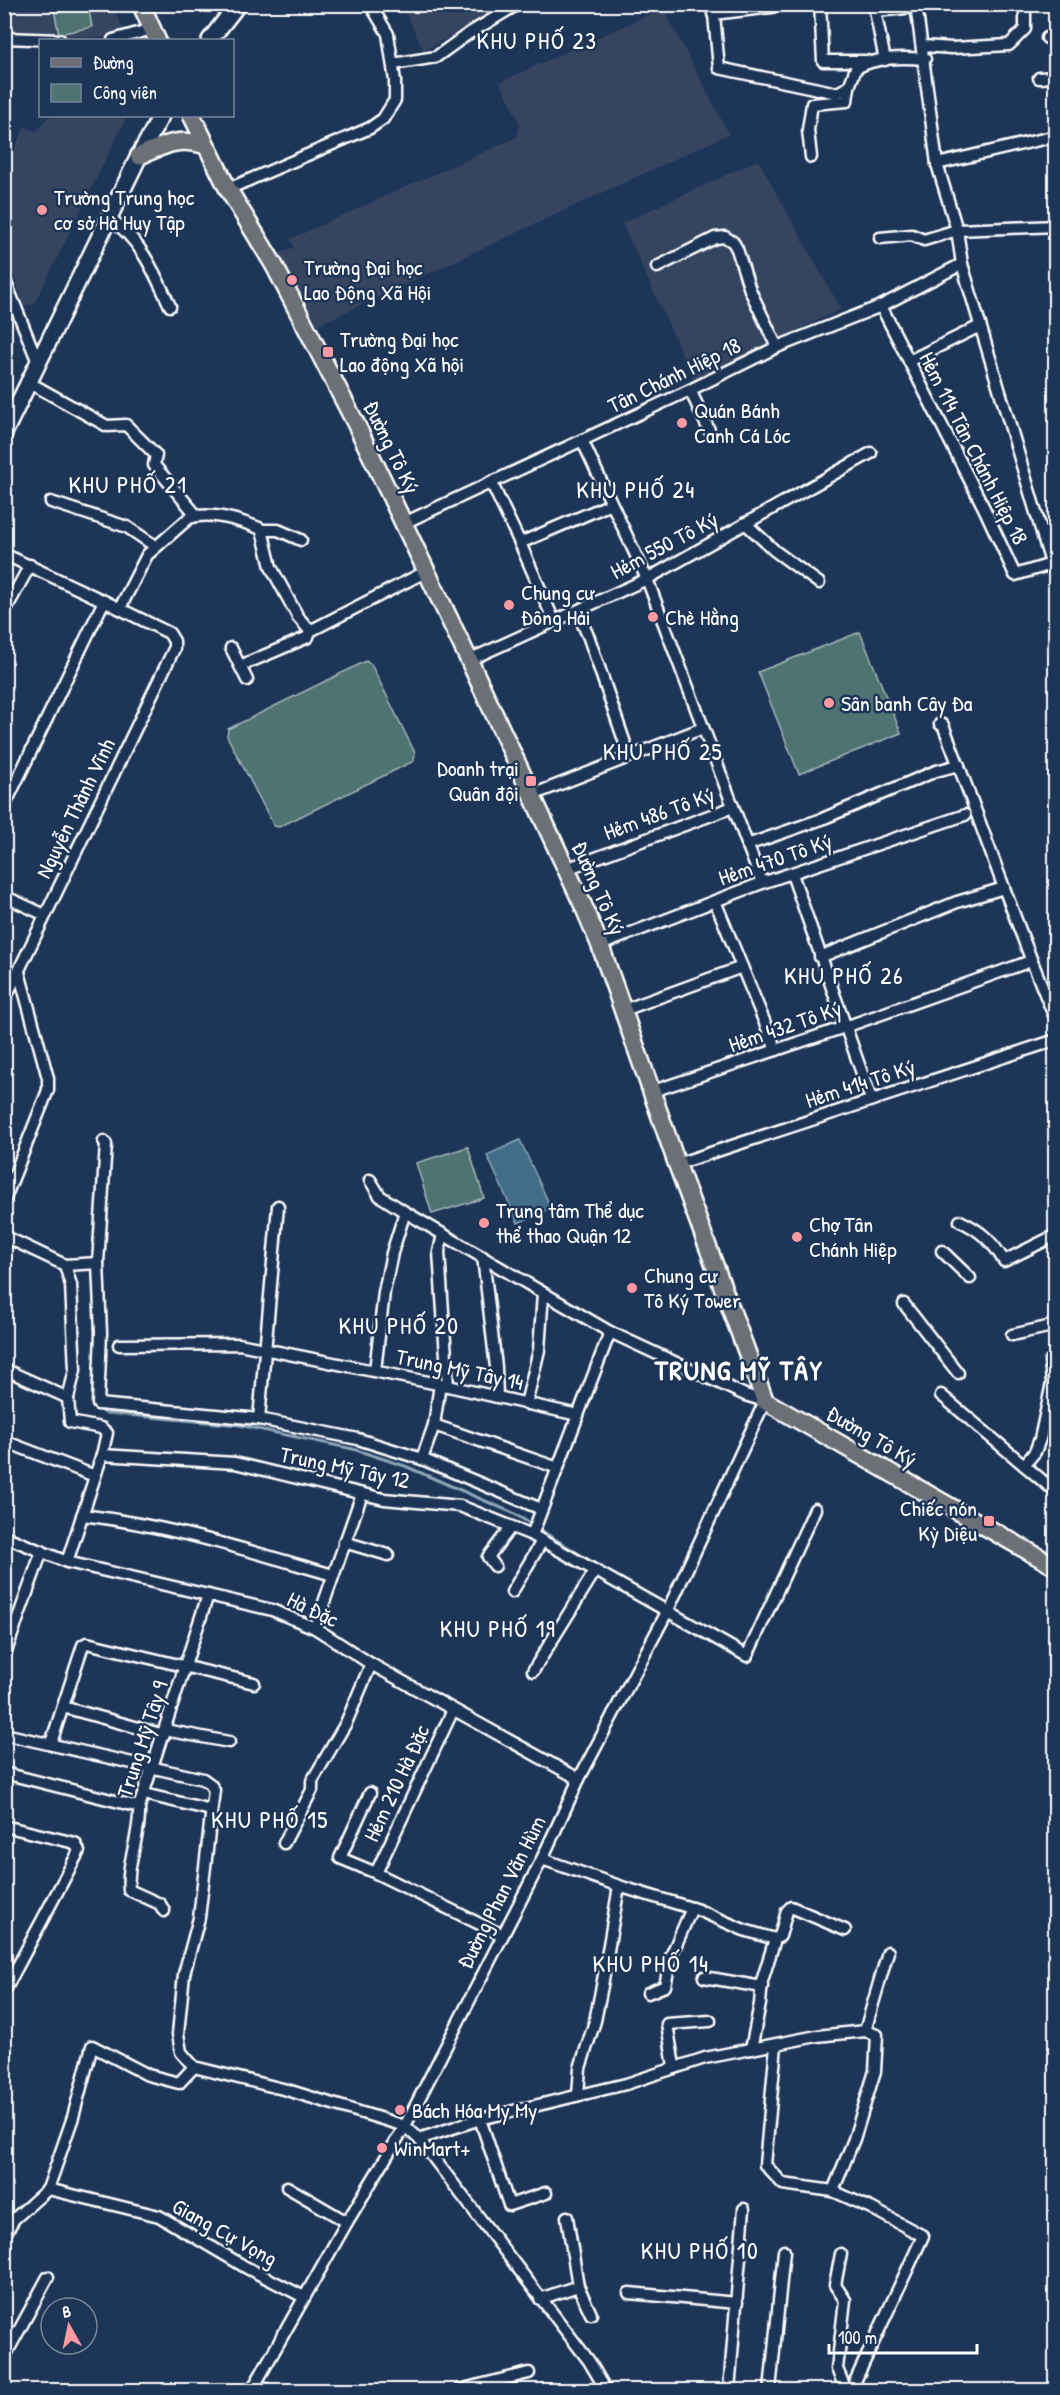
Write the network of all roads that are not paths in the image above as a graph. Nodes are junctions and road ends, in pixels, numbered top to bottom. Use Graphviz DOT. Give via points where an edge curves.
graph roads {
  1 [pos="141,4"];
  2 [pos="238,4"];
  3 [pos="370,4"];
  4 [pos="518,4"];
  5 [pos="820,4"];
  6 [pos="916,6"];
  7 [pos="772,7"];
  8 [pos="1025,7"];
  9 [pos="713,9"];
  10 [pos="155,34"];
  11 [pos="4,39"];
  12 [pos="120,39"];
  13 [pos="211,39"];
  14 [pos="39,40"];
  15 [pos="923,46"];
  16 [pos="925,59"];
  17 [pos="885,60"];
  18 [pos="871,61"];
  19 [pos="393,64"];
  20 [pos="1056,77"];
  21 [pos="1039,78"];
  22 [pos="849,87"];
  23 [pos="160,117"];
  24 [pos="192,117"];
  25 [pos="1056,136"];
  26 [pos="205,145"];
  27 [pos="139,156"];
  28 [pos="811,157"];
  29 [pos="937,164"];
  30 [pos="228,189"];
  31 [pos="109,218"];
  32 [pos="1056,226"];
  33 [pos="957,230"];
  34 [pos="880,238"];
  35 [pos="962,264"];
  36 [pos="657,267"];
  37 [pos="4,278"];
  38 [pos="8,300"];
  39 [pos="170,306"];
  40 [pos="881,306"];
  41 [pos="980,326"];
  42 [pos="777,347"];
  43 [pos="909,361"];
  44 [pos="39,365"];
  45 [pos="30,383"];
  46 [pos="690,390"];
  47 [pos="709,430"];
  48 [pos="4,433"];
  49 [pos="582,440"];
  50 [pos="871,453"];
  51 [pos="491,482"];
  52 [pos="51,502"];
  53 [pos="611,504"];
  54 [pos="197,516"];
  55 [pos="404,523"];
  56 [pos="745,523"];
  57 [pos="262,530"];
  58 [pos="301,540"];
  59 [pos="520,543"];
  60 [pos="155,546"];
  61 [pos="4,554"];
  62 [pos="1053,564"];
  63 [pos="30,565"];
  64 [pos="427,571"];
  65 [pos="647,579"];
  66 [pos="1056,580"];
  67 [pos="819,583"];
  68 [pos="104,601"];
  69 [pos="120,608"];
  70 [pos="577,611"];
  71 [pos="4,613"];
  72 [pos="554,621"];
  73 [pos="310,631"];
  74 [pos="231,648"];
  75 [pos="470,660"];
  76 [pos="240,666"];
  77 [pos="247,680"];
  78 [pos="940,724"];
  79 [pos="703,728"];
  80 [pos="629,755"];
  81 [pos="959,765"];
  82 [pos="532,795"];
  83 [pos="4,807"];
  84 [pos="733,807"];
  85 [pos="965,815"];
  86 [pos="747,844"];
  87 [pos="566,869"];
  88 [pos="792,874"];
  89 [pos="762,883"];
  90 [pos="1004,888"];
  91 [pos="4,896"];
  92 [pos="715,900"];
  93 [pos="45,915"];
  94 [pos="600,945"];
  95 [pos="820,957"];
  96 [pos="1030,961"];
  97 [pos="742,967"];
  98 [pos="19,972"];
  99 [pos="4,1000"];
  100 [pos="624,1010"];
  101 [pos="1053,1013"];
  102 [pos="844,1027"];
  103 [pos="1056,1040"];
  104 [pos="776,1050"];
  105 [pos="653,1091"];
  106 [pos="871,1100"];
  107 [pos="104,1140"];
  108 [pos="677,1164"];
  109 [pos="370,1180"];
  110 [pos="4,1201"];
  111 [pos="278,1206"];
  112 [pos="405,1212"];
  113 [pos="960,1221"];
  114 [pos="442,1234"];
  115 [pos="1056,1235"];
  116 [pos="4,1236"];
  117 [pos="942,1251"];
  118 [pos="483,1257"];
  119 [pos="98,1263"];
  120 [pos="65,1265"];
  121 [pos="970,1278"];
  122 [pos="543,1293"];
  123 [pos="904,1304"];
  124 [pos="1056,1326"];
  125 [pos="610,1332"];
  126 [pos="1012,1335"];
  127 [pos="119,1345"];
  128 [pos="266,1349"];
  129 [pos="1050,1361"];
  130 [pos="4,1369"];
  131 [pos="375,1371"];
  132 [pos="958,1373"];
  133 [pos="444,1385"];
  134 [pos="941,1395"];
  135 [pos="497,1397"];
  136 [pos="68,1398"];
  137 [pos="765,1401"];
  138 [pos="526,1404"];
  139 [pos="578,1415"];
  140 [pos="259,1419"];
  141 [pos="434,1425"];
  142 [pos="4,1441"];
  143 [pos="102,1455"];
  144 [pos="422,1459"];
  145 [pos="1024,1465"];
  146 [pos="558,1468"];
  147 [pos="95,1476"];
  148 [pos="1056,1492"];
  149 [pos="362,1494"];
  150 [pos="541,1509"];
  151 [pos="815,1509"];
  152 [pos="82,1515"];
  153 [pos="511,1527"];
  154 [pos="534,1529"];
  155 [pos="4,1536"];
  156 [pos="542,1541"];
  157 [pos="344,1542"];
  158 [pos="42,1551"];
  159 [pos="388,1555"];
  160 [pos="67,1562"];
  161 [pos="495,1566"];
  162 [pos="1056,1568"];
  163 [pos="595,1571"];
  164 [pos="333,1575"];
  165 [pos="512,1592"];
  166 [pos="208,1595"];
  167 [pos="667,1611"];
  168 [pos="315,1628"];
  169 [pos="4,1657"];
  170 [pos="370,1664"];
  171 [pos="185,1667"];
  172 [pos="533,1671"];
  173 [pos="254,1683"];
  174 [pos="63,1707"];
  175 [pos="453,1710"];
  176 [pos="165,1732"];
  177 [pos="4,1734"];
  178 [pos="229,1742"];
  179 [pos="51,1743"];
  180 [pos="152,1767"];
  181 [pos="4,1773"];
  182 [pos="579,1779"];
  183 [pos="370,1793"];
  184 [pos="144,1794"];
  185 [pos="139,1807"];
  186 [pos="211,1810"];
  187 [pos="4,1826"];
  188 [pos="284,1843"];
  189 [pos="542,1859"];
  190 [pos="376,1873"];
  191 [pos="619,1886"];
  192 [pos="692,1908"];
  193 [pos="164,1911"];
  194 [pos="844,1930"];
  195 [pos="502,1935"];
  196 [pos="775,1939"];
  197 [pos="888,1952"];
  198 [pos="704,1977"];
  199 [pos="762,1987"];
  200 [pos="4,1992"];
  201 [pos="648,1993"];
  202 [pos="710,2020"];
  203 [pos="865,2031"];
  204 [pos="776,2045"];
  205 [pos="751,2049"];
  206 [pos="674,2066"];
  207 [pos="194,2067"];
  208 [pos="578,2095"];
  209 [pos="480,2119"];
  210 [pos="405,2126"];
  211 [pos="419,2139"];
  212 [pos="286,2187"];
  213 [pos="48,2189"];
  214 [pos="833,2191"];
  215 [pos="546,2193"];
  216 [pos="744,2209"];
  217 [pos="567,2217"];
  218 [pos="347,2222"];
  219 [pos="4,2236"];
  220 [pos="784,2251"];
  221 [pos="842,2254"];
  222 [pos="48,2277"];
  223 [pos="578,2286"];
  224 [pos="629,2293"];
  225 [pos="304,2297"];
  226 [pos="540,2299"];
  227 [pos="738,2303"];
  228 [pos="591,2314"];
  229 [pos="4,2358"];
  230 [pos="529,2373"];
  231 [pos="254,2387"];
  232 [pos="268,2391"];
  233 [pos="459,2391"];
  234 [pos="606,2391"];
  235 [pos="729,2391"];
  236 [pos="770,2391"];
  237 [pos="846,2391"];
  238 [pos="851,2391"];
  1 -- 10 [label="main road"];
  2 -- 13 [label="main road"];
  3 -- 19 [label="street" via="388,34"];
  4 -- 19 [label="street" via="436,57"];
  5 -- 18 [label="street" via="823,61"];
  6 -- 15 [label="street"];
  6 -- 17 [label="street" via="875,11"];
  7 -- 9 [label="street"];
  8 -- 15 [label="street" via="1025,29 1009,45"];
  9 -- 22 [label="street" via="719,68 837,93"];
  10 -- 12 [label="street"];
  11 -- 14 [label="street"];
  15 -- 16 [label="street"];
  16 -- 17 [label="street"];
  16 -- 29 [label="street"];
  17 -- 18 [label="street"];
  18 -- 22 [label="street" via="856,68"];
  19 -- 30 [label="street" via="395,100 383,119 370,129"];
  20 -- 21 [label="street"];
  22 -- 28 [label="street" via="847,101 812,104 808,130"];
  23 -- 27 [label="main road"];
  24 -- 26 [label="main road, Đường Tô Ký"];
  25 -- 29 [label="street"];
  26 -- 27 [label="main road" via="184,140"];
  26 -- 30 [label="main road, Đường Tô Ký"];
  27 -- 31 [label="main road"];
  29 -- 33 [label="street"];
  30 -- 55 [label="main road, Đường Tô Ký" via="274,265"];
  31 -- 39 [label="street" via="123,227 139,247"];
  31 -- 44 [label="main road"];
  32 -- 33 [label="street"];
  33 -- 34 [label="street" via="924,240 912,235"];
  33 -- 35 [label="street"];
  35 -- 40 [label="street, Tân Chánh Hiệp 18"];
  35 -- 41 [label="street"];
  36 -- 42 [label="street" via="715,238 725,237 733,242"];
  37 -- 38 [label="street"];
  38 -- 44 [label="street"];
  40 -- 42 [label="street, Tân Chánh Hiệp 18"];
  40 -- 43 [label="street, Hẻm 114 Tân Chánh Hiệp 18"];
  41 -- 43 [label="street"];
  41 -- 62 [label="street"];
  42 -- 46 [label="street, Tân Chánh Hiệp 18"];
  43 -- 62 [label="street, Hẻm 114 Tân Chánh Hiệp 18" via="1015,575"];
  44 -- 45 [label="main road"];
  45 -- 48 [label="main road"];
  45 -- 54 [label="street" via="107,426 126,425 152,449 156,455 154,465"];
  46 -- 47 [label="street"];
  46 -- 49 [label="street, Tân Chánh Hiệp 18"];
  49 -- 51 [label="street, Tân Chánh Hiệp 18"];
  49 -- 53 [label="street"];
  50 -- 56 [label="street, Hẻm 550 Tô Ký"];
  51 -- 55 [label="street, Tân Chánh Hiệp 18"];
  51 -- 59 [label="street"];
  52 -- 60 [label="street" via="127,527"];
  53 -- 59 [label="street"];
  53 -- 65 [label="street"];
  54 -- 57 [label="street" via="230,519"];
  54 -- 60 [label="street" via="189,518"];
  55 -- 64 [label="main road, Đường Tô Ký"];
  56 -- 65 [label="street, Hẻm 550 Tô Ký"];
  56 -- 67 [label="street"];
  57 -- 58 [label="street" via="278,530"];
  57 -- 73 [label="street" via="271,567"];
  59 -- 72 [label="street"];
  60 -- 69 [label="street"];
  61 -- 63 [label="street"];
  62 -- 66 [label="street"];
  63 -- 68 [label="street"];
  63 -- 71 [label="street"];
  64 -- 73 [label="street"];
  64 -- 75 [label="main road, Đường Tô Ký"];
  65 -- 70 [label="street, Hẻm 550 Tô Ký"];
  65 -- 79 [label="street"];
  68 -- 69 [label="street"];
  68 -- 83 [label="street"];
  69 -- 93 [label="street, Nguyễn Thành Vĩnh" via="169,633 174,649"];
  70 -- 72 [label="street, Hẻm 550 Tô Ký"];
  70 -- 80 [label="street"];
  72 -- 75 [label="street, Hẻm 550 Tô Ký"];
  73 -- 76 [label="street" via="308,637"];
  74 -- 76 [label="street"];
  75 -- 82 [label="main road, Đường Tô Ký"];
  76 -- 77 [label="street"];
  78 -- 81 [label="street"];
  79 -- 80 [label="street"];
  79 -- 84 [label="street"];
  80 -- 82 [label="street"];
  81 -- 86 [label="street"];
  81 -- 90 [label="street"];
  82 -- 87 [label="main road, Đường Tô Ký"];
  84 -- 86 [label="street"];
  84 -- 87 [label="street, Hẻm 486 Tô Ký"];
  85 -- 88 [label="street, Hẻm 470 Tô Ký"];
  86 -- 89 [label="street"];
  87 -- 94 [label="main road, Đường Tô Ký"];
  88 -- 89 [label="street, Hẻm 470 Tô Ký"];
  88 -- 95 [label="street"];
  89 -- 92 [label="street, Hẻm 470 Tô Ký"];
  90 -- 95 [label="street" via="957,902"];
  90 -- 96 [label="street"];
  91 -- 93 [label="street"];
  92 -- 94 [label="street, Hẻm 470 Tô Ký"];
  92 -- 97 [label="street"];
  93 -- 98 [label="street, Nguyễn Thành Vĩnh"];
  94 -- 100 [label="main road, Đường Tô Ký"];
  95 -- 102 [label="street"];
  96 -- 101 [label="street"];
  96 -- 102 [label="street, Hẻm 432 Tô Ký"];
  97 -- 100 [label="street"];
  97 -- 104 [label="street"];
  98 -- 99 [label="street, Nguyễn Thành Vĩnh"];
  98 -- 110 [label="street" via="48,1090"];
  100 -- 105 [label="main road, Đường Tô Ký"];
  102 -- 104 [label="street, Hẻm 432 Tô Ký"];
  102 -- 106 [label="street"];
  103 -- 106 [label="street, Hẻm 414 Tô Ký"];
  104 -- 105 [label="street, Hẻm 432 Tô Ký"];
  105 -- 108 [label="main road, Đường Tô Ký"];
  106 -- 108 [label="street, Hẻm 414 Tô Ký"];
  107 -- 119 [label="street"];
  108 -- 137 [label="main road, Đường Tô Ký"];
  109 -- 112 [label="street" via="380,1196"];
  111 -- 128 [label="street"];
  112 -- 114 [label="street"];
  112 -- 131 [label="street" via="384,1292"];
  113 -- 115 [label="street" via="989,1239 1004,1261"];
  114 -- 118 [label="street"];
  114 -- 133 [label="street" via="439,1252"];
  116 -- 120 [label="street"];
  117 -- 121 [label="street"];
  118 -- 122 [label="street"];
  118 -- 135 [label="street"];
  119 -- 120 [label="street"];
  119 -- 140 [label="street" via="98,1404"];
  120 -- 136 [label="street" via="71,1285 75,1370"];
  122 -- 125 [label="street"];
  122 -- 138 [label="street" via="539,1350"];
  123 -- 132 [label="street"];
  124 -- 126 [label="street"];
  125 -- 137 [label="street"];
  125 -- 139 [label="street"];
  127 -- 128 [label="street, Trung Mỹ Tây 14" via="239,1344"];
  128 -- 131 [label="street, Trung Mỹ Tây 14"];
  128 -- 140 [label="street"];
  129 -- 145 [label="street" via="1053,1378 1040,1439"];
  130 -- 136 [label="street"];
  131 -- 133 [label="street, Trung Mỹ Tây 14"];
  133 -- 135 [label="street, Trung Mỹ Tây 14"];
  133 -- 141 [label="street"];
  134 -- 145 [label="street"];
  135 -- 138 [label="street, Trung Mỹ Tây 14"];
  136 -- 143 [label="street" via="70,1422 101,1428 107,1433"];
  137 -- 162 [label="main road, Đường Tô Ký"];
  137 -- 167 [label="street, Đường Phan Văn Hùm"];
  138 -- 139 [label="street, Trung Mỹ Tây 14"];
  139 -- 146 [label="street"];
  140 -- 144 [label="street" via="358,1439"];
  141 -- 144 [label="street"];
  141 -- 146 [label="street"];
  142 -- 147 [label="street"];
  143 -- 147 [label="street"];
  143 -- 149 [label="street, Trung Mỹ Tây 12" via="236,1462"];
  144 -- 150 [label="street"];
  145 -- 148 [label="street"];
  146 -- 150 [label="street"];
  147 -- 152 [label="street"];
  149 -- 153 [label="street, Trung Mỹ Tây 12" via="460,1506"];
  149 -- 157 [label="street"];
  150 -- 154 [label="street"];
  151 -- 167 [label="street, Trung Mỹ Tây 12" via="747,1656"];
  152 -- 160 [label="street"];
  152 -- 164 [label="street" via="120,1519 213,1540"];
  153 -- 154 [label="street, Trung Mỹ Tây 12"];
  153 -- 161 [label="street" via="488,1557"];
  154 -- 156 [label="street, Trung Mỹ Tây 12"];
  155 -- 158 [label="street, Hà Đặc"];
  156 -- 163 [label="street, Trung Mỹ Tây 12"];
  156 -- 165 [label="street"];
  157 -- 159 [label="street"];
  157 -- 164 [label="street"];
  158 -- 160 [label="street, Hà Đặc"];
  158 -- 169 [label="street"];
  160 -- 166 [label="street, Hà Đặc"];
  163 -- 167 [label="street, Trung Mỹ Tây 12"];
  163 -- 172 [label="street"];
  164 -- 168 [label="street"];
  166 -- 168 [label="street, Hà Đặc" via="272,1610"];
  166 -- 171 [label="street, Trung Mỹ Tây 9"];
  167 -- 182 [label="street, Đường Phan Văn Hùm"];
  168 -- 170 [label="street, Hà Đặc"];
  170 -- 175 [label="street, Hà Đặc"];
  170 -- 188 [label="street" via="346,1723 312,1782 312,1790"];
  171 -- 173 [label="street"];
  171 -- 174 [label="street" via="87,1643 83,1645"];
  171 -- 176 [label="street, Trung Mỹ Tây 9"];
  174 -- 176 [label="street"];
  174 -- 179 [label="street"];
  175 -- 182 [label="street, Hà Đặc"];
  175 -- 190 [label="street, Hẻm 210 Hà Đặc"];
  176 -- 178 [label="street"];
  176 -- 180 [label="street, Trung Mỹ Tây 9"];
  177 -- 179 [label="street"];
  179 -- 180 [label="street"];
  180 -- 184 [label="street, Trung Mỹ Tây 9"];
  180 -- 186 [label="street" via="210,1784 214,1790"];
  181 -- 185 [label="street"];
  182 -- 189 [label="street, Đường Phan Văn Hùm"];
  183 -- 190 [label="street, Hẻm 210 Hà Đặc" via="340,1858"];
  184 -- 185 [label="street, Trung Mỹ Tây 9"];
  184 -- 186 [label="street"];
  185 -- 193 [label="street, Trung Mỹ Tây 9" via="140,1822 127,1877 129,1890 160,1904"];
  186 -- 207 [label="street" via="199,1918 184,1974 178,2034 182,2052"];
  187 -- 200 [label="street" via="75,1844 79,1851"];
  189 -- 191 [label="street"];
  189 -- 195 [label="street, Đường Phan Văn Hùm"];
  190 -- 195 [label="street"];
  191 -- 192 [label="street"];
  191 -- 208 [label="street" via="597,2009 580,2068"];
  192 -- 196 [label="street"];
  192 -- 201 [label="street" via="671,1956 665,1986"];
  194 -- 196 [label="street" via="791,1907 780,1936"];
  195 -- 210 [label="street, Đường Phan Văn Hùm"];
  196 -- 199 [label="street"];
  197 -- 203 [label="street"];
  198 -- 199 [label="street"];
  199 -- 205 [label="street"];
  202 -- 206 [label="street" via="667,2024"];
  203 -- 204 [label="street"];
  203 -- 214 [label="street" via="878,2036 875,2071"];
  204 -- 205 [label="street"];
  204 -- 214 [label="street" via="765,2165 783,2184"];
  205 -- 206 [label="street"];
  206 -- 208 [label="street" via="626,2084"];
  207 -- 210 [label="street"];
  207 -- 213 [label="street" via="179,2083 148,2075 92,2046"];
  208 -- 209 [label="street"];
  209 -- 211 [label="street"];
  209 -- 215 [label="street" via="509,2205"];
  210 -- 211 [label="street"];
  210 -- 218 [label="street, Đường Phan Văn Hùm"];
  211 -- 226 [label="street"];
  212 -- 218 [label="street"];
  213 -- 219 [label="street" via="14,2218"];
  213 -- 225 [label="street, Giang Cự Vọng" via="159,2216"];
  214 -- 238 [label="street" via="923,2236"];
  216 -- 227 [label="street"];
  217 -- 223 [label="street"];
  218 -- 225 [label="street, Đường Phan Văn Hùm"];
  220 -- 236 [label="street"];
  221 -- 237 [label="street" via="835,2285 845,2300 837,2369"];
  222 -- 229 [label="street"];
  223 -- 226 [label="street"];
  223 -- 228 [label="street"];
  224 -- 227 [label="street"];
  225 -- 231 [label="street, Đường Phan Văn Hùm"];
  226 -- 234 [label="street" via="589,2361"];
  227 -- 235 [label="street"];
  230 -- 233 [label="street"];
  231 -- 232 [label="street"];
}
